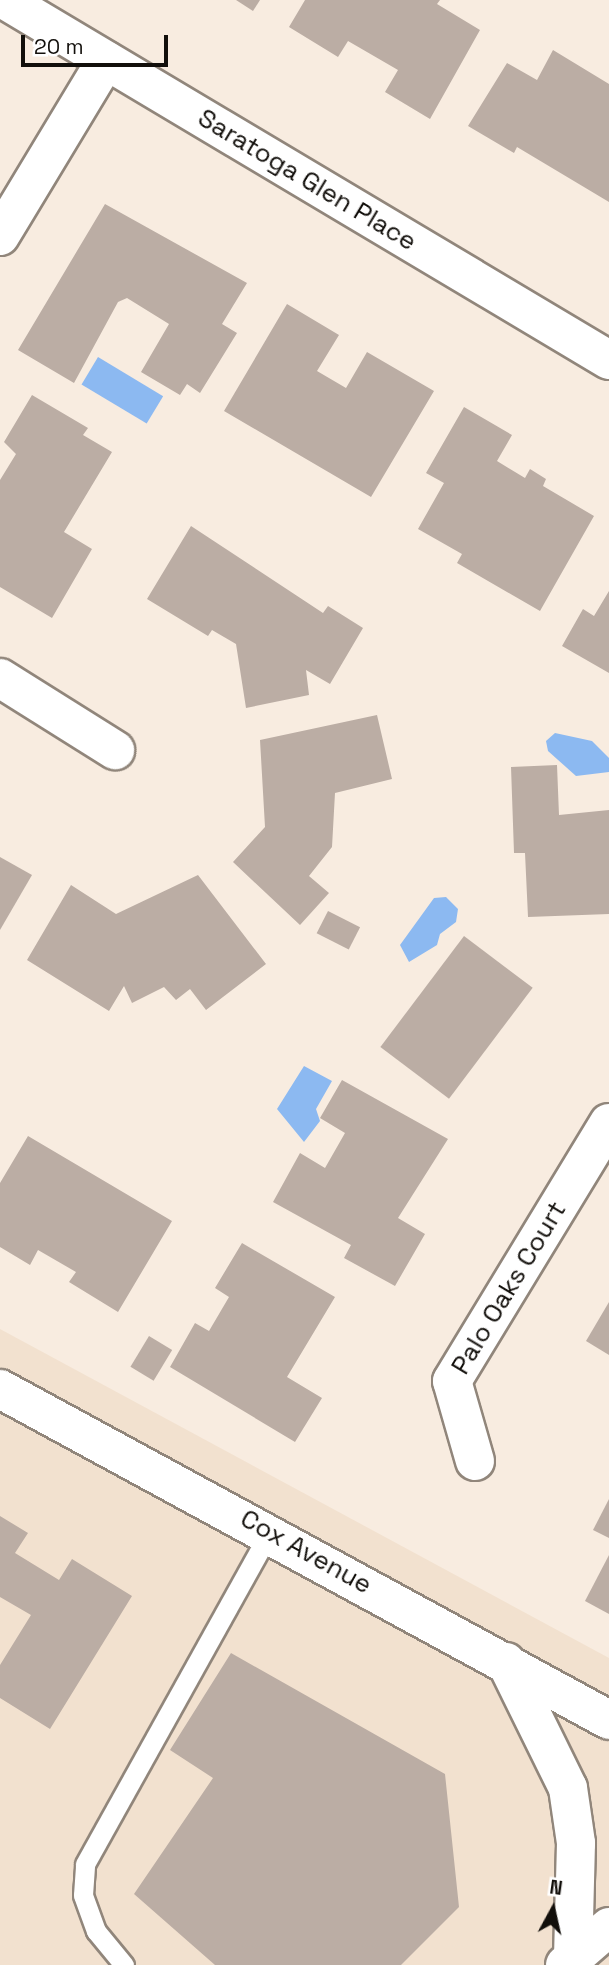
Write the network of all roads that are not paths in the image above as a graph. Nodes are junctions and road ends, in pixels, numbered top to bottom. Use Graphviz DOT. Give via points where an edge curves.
graph roads {
  1 [pos="5,0"];
  2 [pos="106,60"];
  3 [pos="0,236"];
  4 [pos="609,359"];
  5 [pos="0,678"];
  6 [pos="115,750"];
  7 [pos="609,1122"];
  8 [pos="0,1389"];
  9 [pos="475,1461"];
  10 [pos="270,1532"];
  11 [pos="506,1662"];
  12 [pos="609,1720"];
  13 [pos="609,1927"];
  14 [pos="569,1961"];
  15 [pos="124,1965"];
  1 -- 2 [label="main road, Saratoga Glen Place"];
  2 -- 3 [label="main road"];
  2 -- 4 [label="main road, Saratoga Glen Place"];
  5 -- 6 [label="main road"];
  7 -- 9 [label="main road, Palo Oaks Court" via="452,1381"];
  8 -- 10 [label="main road, Cox Avenue"];
  10 -- 11 [label="main road, Cox Avenue"];
  10 -- 15 [label="lane" via="85,1864 83,1895 96,1931"];
  11 -- 12 [label="main road, Cox Avenue"];
  11 -- 14 [label="main road" via="568,1788 576,1843"];
  13 -- 14 [label="main road"];
}
